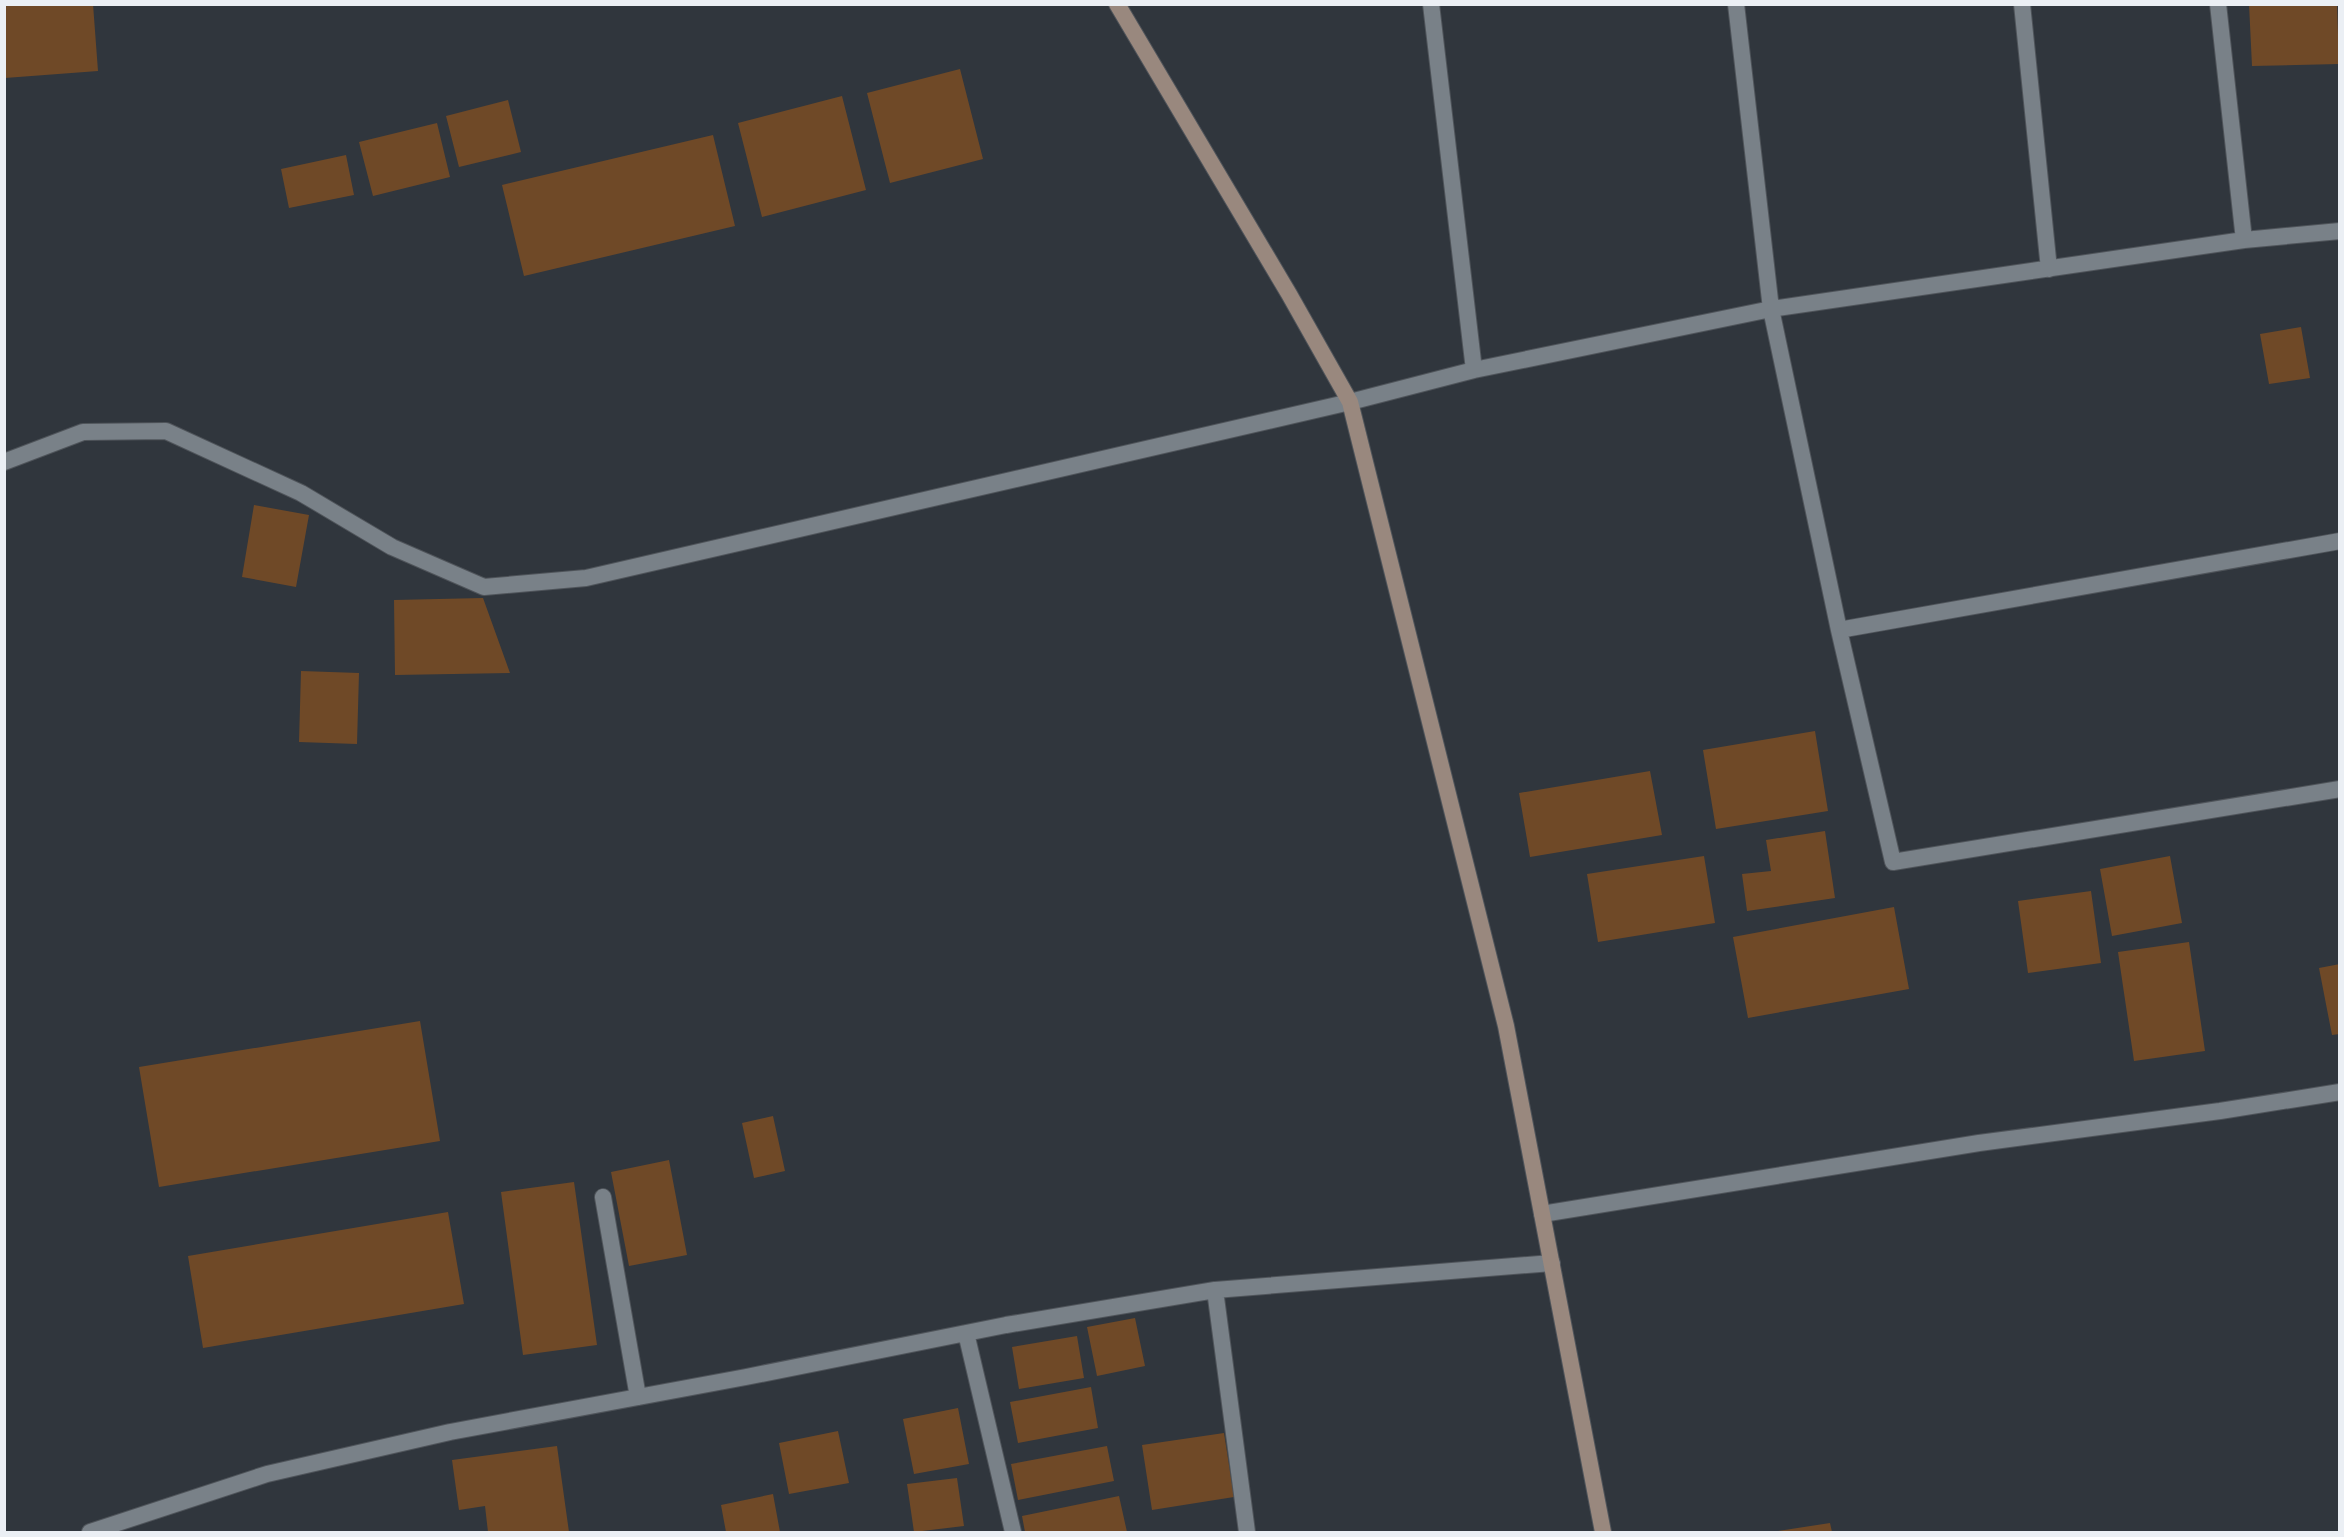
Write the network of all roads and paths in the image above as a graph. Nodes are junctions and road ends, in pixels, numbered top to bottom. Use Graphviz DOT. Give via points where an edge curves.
graph roads {
  1 [pos="1117,4"];
  2 [pos="1431,4"];
  3 [pos="1736,4"];
  4 [pos="2022,4"];
  5 [pos="2218,4"];
  6 [pos="2340,231"];
  7 [pos="2244,240"];
  8 [pos="2049,269"];
  9 [pos="1771,309"];
  10 [pos="1474,370"];
  11 [pos="1350,402"];
  12 [pos="4,462"];
  13 [pos="2340,541"];
  14 [pos="1839,630"];
  15 [pos="2340,789"];
  16 [pos="2340,1092"];
  17 [pos="603,1197"];
  18 [pos="1542,1214"];
  19 [pos="1552,1263"];
  20 [pos="1215,1290"];
  21 [pos="966,1333"];
  22 [pos="638,1397"];
  23 [pos="90,1533"];
  24 [pos="1013,1533"];
  25 [pos="1247,1533"];
  26 [pos="1603,1533"];
  1 -- 11 [label="main road"];
  2 -- 10 [label="street"];
  3 -- 9 [label="street"];
  4 -- 8 [label="street"];
  5 -- 7 [label="street"];
  6 -- 7 [label="street"];
  7 -- 8 [label="street"];
  8 -- 9 [label="street"];
  9 -- 10 [label="street"];
  9 -- 14 [label="street"];
  10 -- 11 [label="street"];
  11 -- 12 [label="street" via="586,578 484,587 392,547 301,493 166,431 83,432"];
  11 -- 18 [label="main road" via="1506,1026"];
  13 -- 14 [label="street"];
  14 -- 15 [label="street" via="1893,862"];
  16 -- 18 [label="street" via="2220,1112 1979,1143"];
  17 -- 22 [label="street"];
  18 -- 19 [label="main road"];
  19 -- 20 [label="street"];
  19 -- 26 [label="main road"];
  20 -- 21 [label="street"];
  20 -- 25 [label="street"];
  21 -- 22 [label="street"];
  21 -- 24 [label="street"];
  22 -- 23 [label="street" via="450,1432 267,1474"];
}
